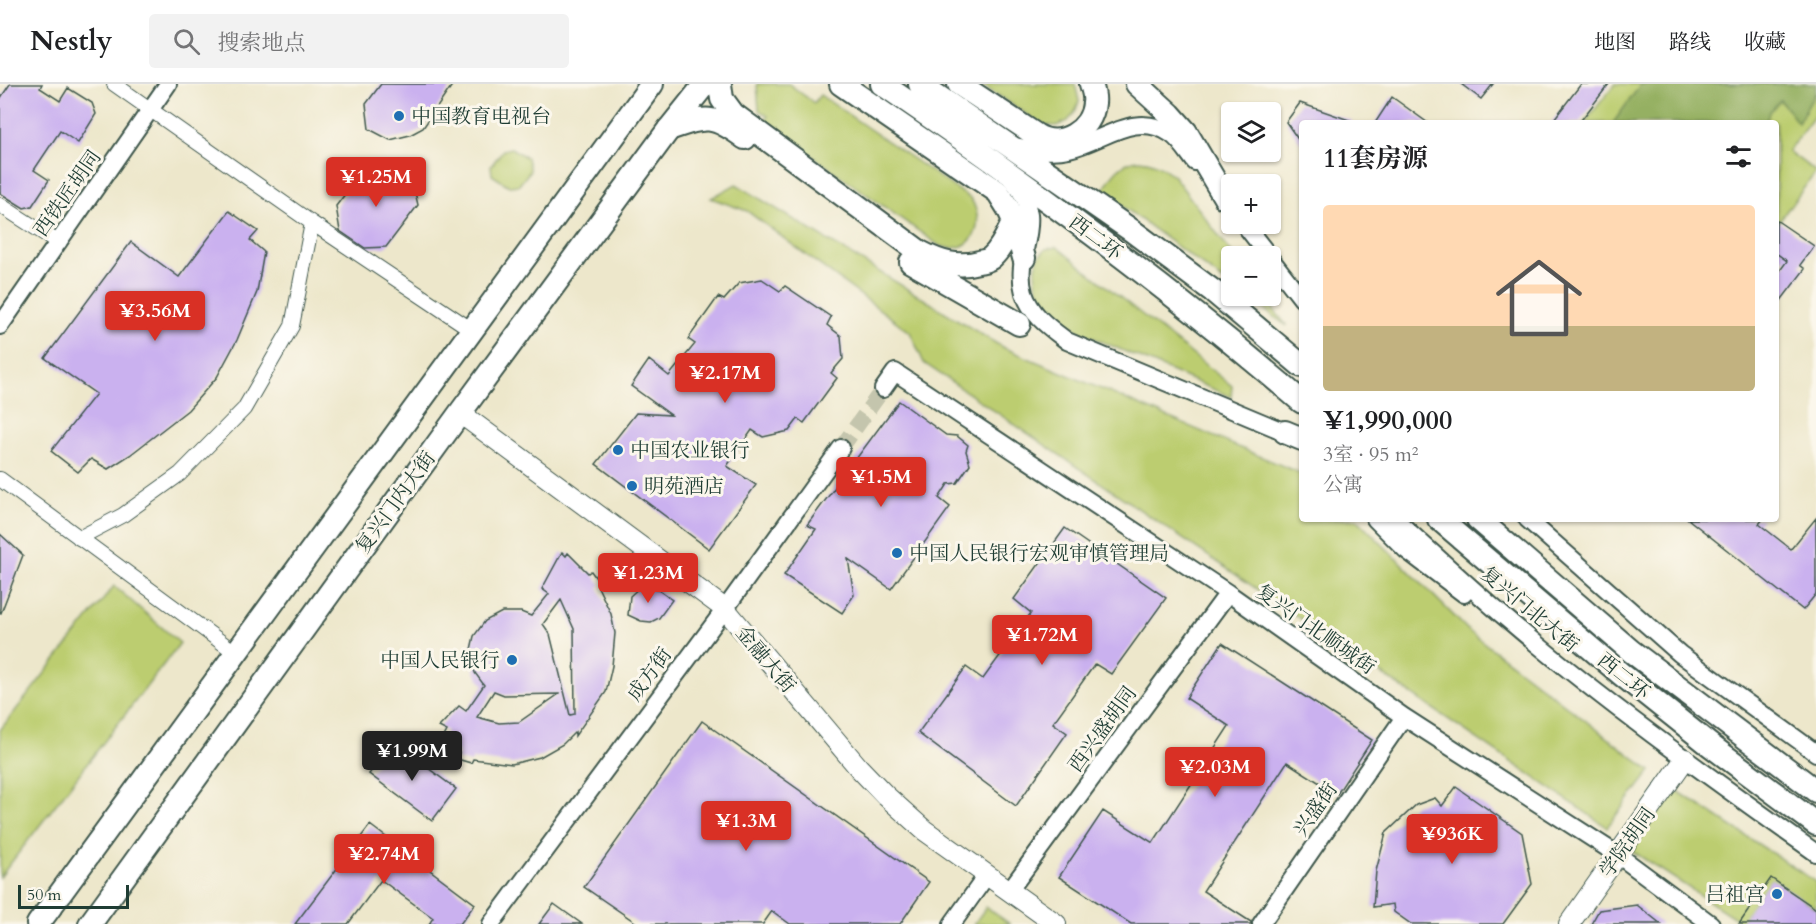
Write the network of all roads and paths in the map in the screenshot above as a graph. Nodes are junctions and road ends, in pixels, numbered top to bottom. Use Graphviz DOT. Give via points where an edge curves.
graph roads {
  1 [pos="114,84"];
  2 [pos="168,84"];
  3 [pos="636,84"];
  4 [pos="652,84"];
  5 [pos="705,84"];
  6 [pos="720,84"];
  7 [pos="841,84"];
  8 [pos="882,84"];
  9 [pos="920,84"];
  10 [pos="959,84"];
  11 [pos="1091,84"];
  12 [pos="1137,84"];
  13 [pos="634,108"];
  14 [pos="151,109"];
  15 [pos="669,129"];
  16 [pos="1052,141"];
  17 [pos="1085,144"];
  18 [pos="1001,153"];
  19 [pos="1221,190"];
  20 [pos="1221,194"];
  21 [pos="0,205"];
  22 [pos="1014,221"];
  23 [pos="312,223"];
  24 [pos="1252,234"];
  25 [pos="58,243"];
  26 [pos="1261,246"];
  27 [pos="1024,258"];
  28 [pos="1281,271"];
  29 [pos="1299,295"];
  30 [pos="1019,324"];
  31 [pos="0,326"];
  32 [pos="472,330"];
  33 [pos="1067,341"];
  34 [pos="1299,363"];
  35 [pos="883,390"];
  36 [pos="1299,399"];
  37 [pos="456,418"];
  38 [pos="1296,438"];
  39 [pos="841,448"];
  40 [pos="0,479"];
  41 [pos="1378,522"];
  42 [pos="1398,522"];
  43 [pos="1443,522"];
  44 [pos="1482,522"];
  45 [pos="1531,522"];
  46 [pos="1545,522"];
  47 [pos="79,538"];
  48 [pos="1567,552"];
  49 [pos="1228,593"];
  50 [pos="721,613"];
  51 [pos="236,653"];
  52 [pos="1549,653"];
  53 [pos="1404,717"];
  54 [pos="1816,753"];
  55 [pos="1685,759"];
  56 [pos="1816,791"];
  57 [pos="1816,824"];
  58 [pos="1816,853"];
  59 [pos="1618,855"];
  60 [pos="984,880"];
  61 [pos="1009,891"];
  62 [pos="38,924"];
  63 [pos="90,924"];
  64 [pos="491,924"];
  65 [pos="952,924"];
  66 [pos="1035,924"];
  67 [pos="1056,924"];
  68 [pos="1261,924"];
  69 [pos="1569,924"];
  70 [pos="1711,924"];
  1 -- 14 [label="street"];
  2 -- 14 [label="street, 西铁匠胡同"];
  3 -- 13 [label="main road"];
  4 -- 13 [label="main road, 复兴门内大街"];
  5 -- 15 [label="main road, 复兴门内大街"];
  6 -- 22 [label="main road" via="722,99 733,114 936,261 969,265 990,259"];
  7 -- 22 [label="main road" via="983,180 998,192"];
  8 -- 18 [label="main road, 西二环"];
  9 -- 18 [label="main road, 西二环"];
  10 -- 16 [label="main road" via="1044,140"];
  11 -- 16 [label="main road" via="1094,106 1080,132"];
  12 -- 19 [label="main road" via="1186,132"];
  13 -- 32 [label="main road, 复兴门内大街"];
  14 -- 23 [label="street"];
  14 -- 25 [label="street, 西铁匠胡同"];
  15 -- 30 [label="main road" via="694,120 712,119 725,124 912,262"];
  15 -- 37 [label="main road, 复兴门内大街"];
  16 -- 17 [label="main road"];
  17 -- 18 [label="street" via="1055,151"];
  17 -- 20 [label="street" via="1126,126 1154,126 1172,134"];
  18 -- 27 [label="street" via="1029,210 1031,224"];
  18 -- 34 [label="main road, 西二环" via="1131,230 1213,291"];
  18 -- 36 [label="main road, 西二环"];
  21 -- 25 [label="street"];
  22 -- 27 [label="main road"];
  23 -- 32 [label="street"];
  23 -- 47 [label="street" via="292,326 244,409 180,474 123,515"];
  24 -- 26 [label="street"];
  25 -- 31 [label="street, 西铁匠胡同"];
  27 -- 33 [label="street" via="1024,292 1031,306 1041,321"];
  28 -- 29 [label="street"];
  30 -- 33 [label="street"];
  32 -- 51 [label="main road, 复兴门内大街"];
  33 -- 38 [label="street"];
  35 -- 49 [label="street, 复兴门北顺城街" via="895,372"];
  37 -- 50 [label="main road"];
  37 -- 63 [label="main road, 复兴门内大街"];
  39 -- 50 [label="street, 成方街"];
  40 -- 47 [label="street"];
  41 -- 52 [label="street" via="1406,550"];
  42 -- 52 [label="street, 复兴门北大街"];
  43 -- 57 [label="main road, 西二环" via="1620,674"];
  44 -- 56 [label="main road, 西二环" via="1631,651"];
  45 -- 48 [label="street"];
  46 -- 48 [label="street"];
  47 -- 51 [label="street"];
  48 -- 54 [label="street" via="1680,654"];
  49 -- 53 [label="street, 复兴门北顺城街"];
  49 -- 61 [label="street, 西兴盛胡同"];
  50 -- 60 [label="main road" via="846,772 915,837"];
  50 -- 64 [label="street, 成方街"];
  51 -- 62 [label="main road, 复兴门内大街"];
  52 -- 55 [label="street, 复兴门北大街"];
  53 -- 59 [label="street, 复兴门北顺城街"];
  53 -- 68 [label="street, 兴盛街"];
  55 -- 58 [label="street, 复兴门北大街"];
  55 -- 59 [label="main road, 学院胡同"];
  59 -- 69 [label="main road, 学院胡同"];
  59 -- 70 [label="street, 复兴门北顺城街"];
  60 -- 61 [label="main road"];
  60 -- 65 [label="street"];
  60 -- 66 [label="main road"];
  61 -- 67 [label="main road"];
}
